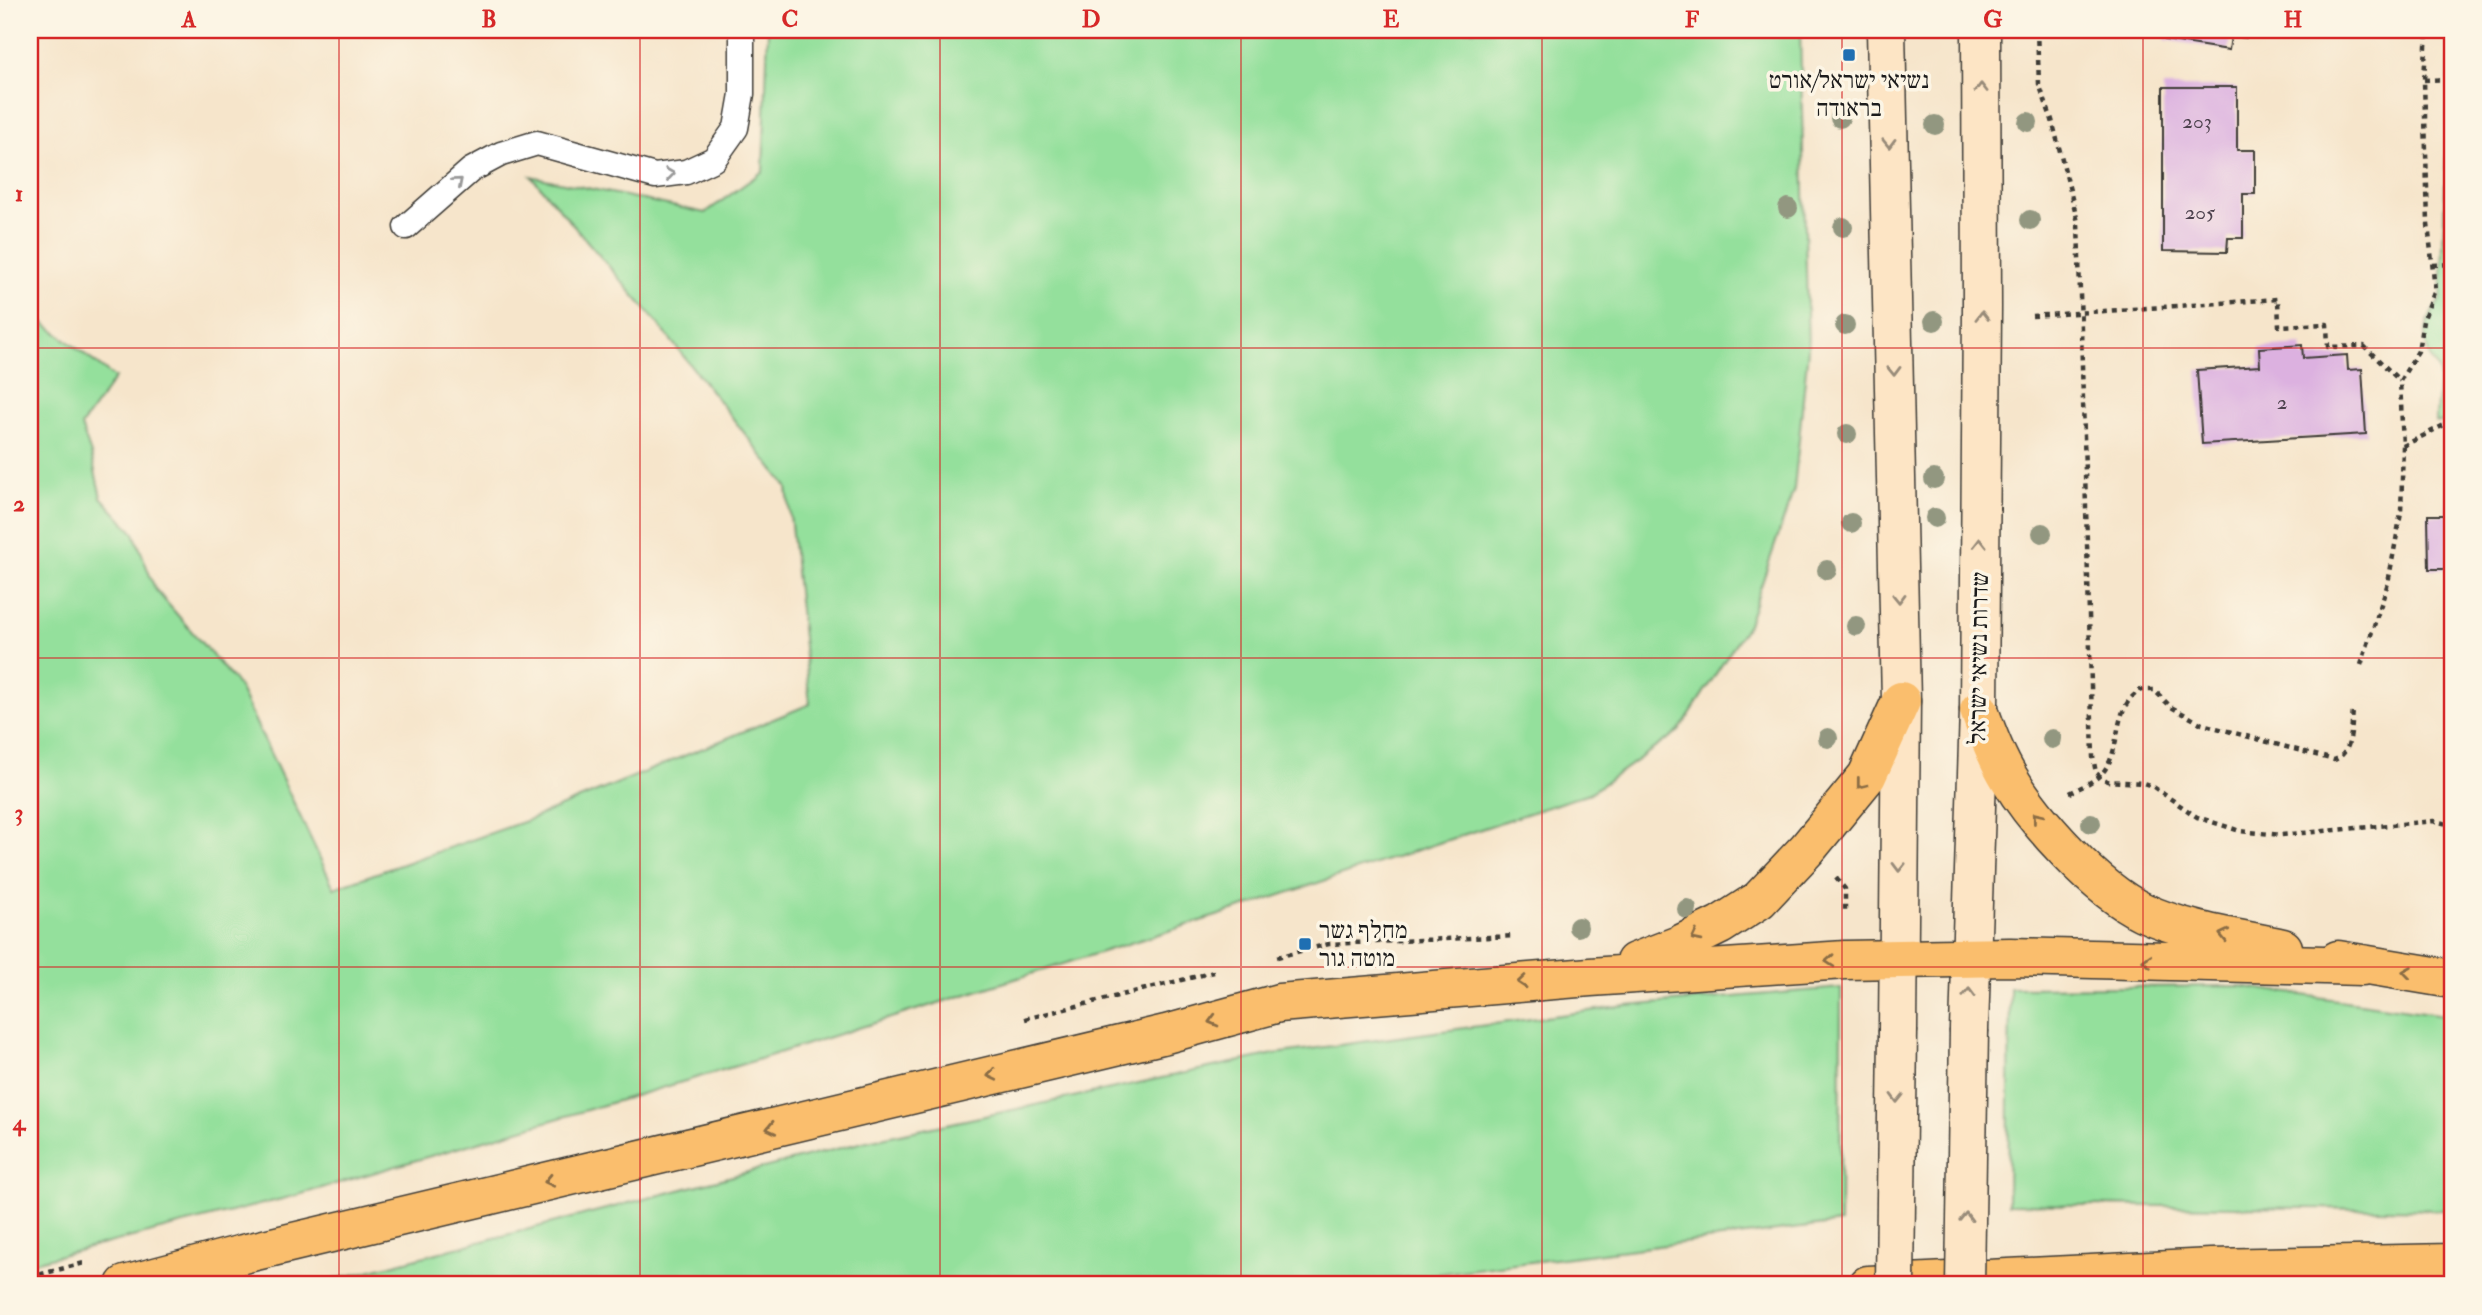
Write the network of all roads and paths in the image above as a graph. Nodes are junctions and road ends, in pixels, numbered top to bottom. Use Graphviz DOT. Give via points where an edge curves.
graph roads {
  1 [pos="743,30"];
  2 [pos="1886,30"];
  3 [pos="1981,30"];
  4 [pos="2037,30"];
  5 [pos="2427,30"];
  6 [pos="2452,79"];
  7 [pos="2424,80"];
  8 [pos="406,227"];
  9 [pos="2452,264"];
  10 [pos="2433,265"];
  11 [pos="2080,313"];
  12 [pos="2032,316"];
  13 [pos="2400,381"];
  14 [pos="2452,421"];
  15 [pos="2403,446"];
  16 [pos="2361,665"];
  17 [pos="1901,701"];
  18 [pos="1979,709"];
  19 [pos="2353,711"];
  20 [pos="2099,777"];
  21 [pos="2065,797"];
  22 [pos="2452,825"];
  23 [pos="1830,870"];
  24 [pos="1845,913"];
  25 [pos="1970,956"];
  26 [pos="1898,958"];
  27 [pos="2362,966"];
  28 [pos="1590,977"];
  29 [pos="2452,979"];
  30 [pos="2452,1263"];
  31 [pos="125,1285"];
  32 [pos="1868,1285"];
  33 [pos="1895,1285"];
  34 [pos="1965,1285"];
  8 -- 1 [label="lane, one-way" via="471,170 537,143 655,176 686,172 714,159 736,128 742,94"];
  2 -- 17 [label="main road, one-way"];
  18 -- 3 [label="main road, שדרות נשיאי ישראל, one-way"];
  4 -- 11 [label="path" via="2039,84 2078,222"];
  5 -- 7 [label="path"];
  6 -- 7 [label="path"];
  7 -- 10 [label="path"];
  9 -- 10 [label="path"];
  10 -- 13 [label="path" via="2435,290 2418,351"];
  11 -- 12 [label="path"];
  11 -- 13 [label="path" via="2278,299 2279,326 2327,324 2328,346 2364,345"];
  11 -- 20 [label="path" via="2093,757"];
  13 -- 15 [label="path"];
  14 -- 15 [label="path"];
  15 -- 16 [label="path" via="2401,513 2388,583"];
  17 -- 26 [label="main road, one-way"];
  17 -- 28 [label="main road, one-way" via="1867,776 1759,900 1679,946"];
  18 -- 25 [label="main road, שדרות נשיאי ישראל"];
  27 -- 18 [label="main road, one-way" via="2190,927 2144,912 2104,888 2029,808 2008,778"];
  19 -- 20 [label="path" via="2348,747 2334,760 2202,724 2171,707 2154,690 2141,690 2124,708 2108,767"];
  20 -- 21 [label="path"];
  20 -- 22 [label="path" via="2152,786 2197,817 2239,831 2281,835 2434,821"];
  23 -- 24 [label="path" via="1845,890"];
  25 -- 26 [label="main road"];
  27 -- 25 [label="main road, one-way"];
  34 -- 25 [label="main road, שדרות נשיאי ישראל, one-way, bridge"];
  26 -- 28 [label="main road, one-way"];
  26 -- 33 [label="main road, one-way, bridge"];
  29 -- 27 [label="main road, one-way"];
  28 -- 31 [label="main road, one-way" via="1279,1003"];
  30 -- 32 [label="main road" via="2211,1268"];
}
